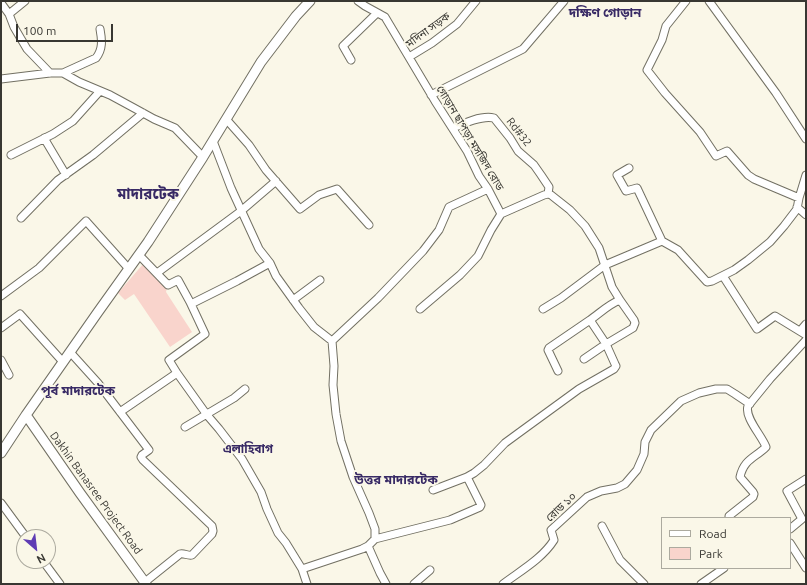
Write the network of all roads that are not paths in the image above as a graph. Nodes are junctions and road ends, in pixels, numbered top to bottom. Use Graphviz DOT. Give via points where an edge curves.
graph roads {
  1 [pos="25,1"];
  2 [pos="310,1"];
  3 [pos="358,1"];
  4 [pos="476,1"];
  5 [pos="564,1"];
  6 [pos="686,1"];
  7 [pos="708,1"];
  8 [pos="1,3"];
  9 [pos="377,13"];
  10 [pos="10,14"];
  11 [pos="100,29"];
  12 [pos="409,57"];
  13 [pos="351,60"];
  14 [pos="50,73"];
  15 [pos="64,73"];
  16 [pos="1,79"];
  17 [pos="100,91"];
  18 [pos="431,95"];
  19 [pos="144,113"];
  20 [pos="226,119"];
  21 [pos="453,128"];
  22 [pos="44,138"];
  23 [pos="806,139"];
  24 [pos="213,141"];
  25 [pos="11,154"];
  26 [pos="203,157"];
  27 [pos="629,168"];
  28 [pos="66,175"];
  29 [pos="806,175"];
  30 [pos="276,181"];
  31 [pos="488,189"];
  32 [pos="548,194"];
  33 [pos="798,198"];
  34 [pos="797,207"];
  35 [pos="241,211"];
  36 [pos="500,214"];
  37 [pos="806,215"];
  38 [pos="21,218"];
  39 [pos="369,225"];
  40 [pos="662,241"];
  41 [pos="139,255"];
  42 [pos="270,263"];
  43 [pos="605,265"];
  44 [pos="129,269"];
  45 [pos="157,273"];
  46 [pos="723,276"];
  47 [pos="320,280"];
  48 [pos="1,296"];
  49 [pos="293,300"];
  50 [pos="620,300"];
  51 [pos="191,304"];
  52 [pos="420,309"];
  53 [pos="543,309"];
  54 [pos="590,320"];
  55 [pos="806,324"];
  56 [pos="1,328"];
  57 [pos="803,333"];
  58 [pos="806,340"];
  59 [pos="332,341"];
  60 [pos="606,344"];
  61 [pos="70,352"];
  62 [pos="584,359"];
  63 [pos="1,360"];
  64 [pos="63,362"];
  65 [pos="558,372"];
  66 [pos="177,373"];
  67 [pos="9,375"];
  68 [pos="245,389"];
  69 [pos="750,404"];
  70 [pos="120,412"];
  71 [pos="26,415"];
  72 [pos="207,415"];
  73 [pos="185,427"];
  74 [pos="2,451"];
  75 [pos="467,477"];
  76 [pos="806,479"];
  77 [pos="433,490"];
  78 [pos="1,503"];
  79 [pos="728,517"];
  80 [pos="602,526"];
  81 [pos="791,528"];
  82 [pos="20,529"];
  83 [pos="375,540"];
  84 [pos="791,545"];
  85 [pos="368,546"];
  86 [pos="806,568"];
  87 [pos="49,569"];
  88 [pos="302,569"];
  89 [pos="723,569"];
  90 [pos="430,570"];
  91 [pos="146,583"];
  92 [pos="60,584"];
  93 [pos="307,584"];
  94 [pos="386,584"];
  95 [pos="414,584"];
  96 [pos="503,584"];
  97 [pos="644,584"];
  98 [pos="701,584"];
  1 -- 10 [label="street"];
  2 -- 20 [label="street" via="261,62"];
  3 -- 9 [label="street, গোড়ান ছাপড়া মসজিদ রোড"];
  4 -- 12 [label="street, মদিনা সড়ক" via="457,24"];
  5 -- 18 [label="street" via="522,49"];
  6 -- 33 [label="street" via="666,26 647,70 700,132 716,156 727,151 754,179"];
  7 -- 23 [label="street" via="776,93"];
  8 -- 10 [label="street"];
  9 -- 12 [label="street, গোড়ান ছাপড়া মসজিদ রোড" via="385,17"];
  9 -- 13 [label="street" via="343,46"];
  10 -- 14 [label="street" via="14,27 27,49"];
  11 -- 15 [label="street" via="102,40 99,55"];
  12 -- 18 [label="street, গোড়ান ছাপড়া মসজিদ রোড"];
  14 -- 15 [label="street"];
  14 -- 16 [label="street"];
  15 -- 17 [label="street"];
  17 -- 19 [label="street"];
  17 -- 22 [label="street" via="72,121"];
  18 -- 21 [label="street, গোড়ান ছাপড়া মসজিদ রোড"];
  19 -- 26 [label="street" via="175,128"];
  19 -- 28 [label="street"];
  20 -- 24 [label="street"];
  20 -- 30 [label="street"];
  21 -- 31 [label="street, গোড়ান ছাপড়া মসজিদ রোড"];
  21 -- 32 [label="street, Rd#32" via="471,120 494,118 518,151 534,165 549,187"];
  22 -- 25 [label="street"];
  22 -- 28 [label="street"];
  24 -- 26 [label="street"];
  24 -- 35 [label="street"];
  26 -- 41 [label="street"];
  27 -- 40 [label="street" via="617,175 626,191 637,188"];
  28 -- 38 [label="street"];
  29 -- 33 [label="street"];
  30 -- 35 [label="street"];
  30 -- 39 [label="street" via="300,209 319,195 337,189"];
  31 -- 36 [label="street, গোড়ান ছাপড়া মসজিদ রোড"];
  31 -- 59 [label="street" via="449,207 439,230 423,251"];
  32 -- 36 [label="street"];
  32 -- 43 [label="street" via="586,226 599,248"];
  33 -- 34 [label="street"];
  34 -- 37 [label="street"];
  34 -- 46 [label="street" via="770,242"];
  35 -- 42 [label="street" via="259,249"];
  35 -- 45 [label="street"];
  36 -- 52 [label="street" via="478,256"];
  40 -- 43 [label="street"];
  40 -- 46 [label="street" via="678,250 707,282"];
  41 -- 44 [label="street"];
  41 -- 45 [label="street"];
  42 -- 49 [label="street"];
  42 -- 51 [label="street"];
  43 -- 50 [label="street" via="612,287"];
  43 -- 53 [label="street"];
  44 -- 48 [label="street" via="86,222 39,268"];
  44 -- 61 [label="street"];
  45 -- 51 [label="street" via="168,285 178,280"];
  46 -- 57 [label="street" via="757,329 775,316"];
  47 -- 49 [label="street"];
  49 -- 59 [label="street" via="314,327"];
  50 -- 54 [label="street"];
  50 -- 60 [label="street" via="635,323 630,330"];
  51 -- 66 [label="street" via="205,334 169,360"];
  54 -- 60 [label="street"];
  54 -- 65 [label="street" via="549,348"];
  55 -- 57 [label="street"];
  56 -- 64 [label="street" via="20,314"];
  58 -- 69 [label="street"];
  59 -- 83 [label="street" via="333,386 341,441 375,529"];
  60 -- 62 [label="street"];
  60 -- 75 [label="street" via="616,364 614,369 579,389 505,443 484,465"];
  61 -- 64 [label="street"];
  61 -- 70 [label="street"];
  63 -- 67 [label="street"];
  64 -- 71 [label="street"];
  66 -- 70 [label="street"];
  66 -- 72 [label="street"];
  68 -- 72 [label="street"];
  69 -- 79 [label="street" via="747,413 766,446 746,463 741,473 740,477 753,492 753,497"];
  69 -- 96 [label="street, রোড ১০" via="727,389 699,393 681,402 651,430 637,470 625,484 587,497 551,530 554,540 550,546"];
  70 -- 91 [label="street" via="148,450 141,457 143,460 212,526 213,531 192,555 180,554"];
  71 -- 74 [label="street"];
  71 -- 91 [label="street, Dakhin Banasree Project Road"];
  72 -- 73 [label="street"];
  72 -- 88 [label="street" via="242,459 261,492 278,533"];
  75 -- 77 [label="street"];
  75 -- 83 [label="street" via="480,507 450,520"];
  76 -- 81 [label="street" via="788,491 802,519"];
  78 -- 82 [label="street"];
  80 -- 97 [label="street" via="620,560"];
  83 -- 85 [label="street"];
  84 -- 86 [label="street"];
  85 -- 88 [label="street"];
  85 -- 94 [label="street"];
  87 -- 92 [label="street"];
  88 -- 93 [label="street"];
  89 -- 98 [label="street"];
  90 -- 95 [label="street"];
}
